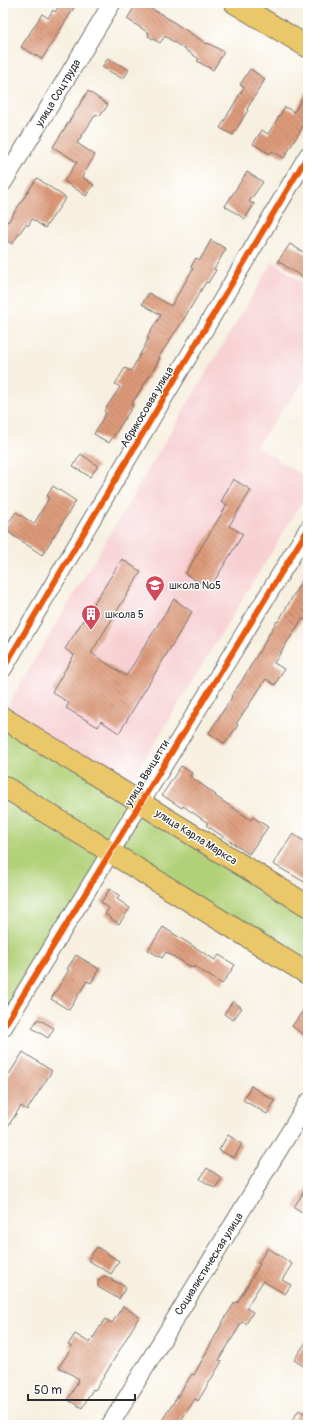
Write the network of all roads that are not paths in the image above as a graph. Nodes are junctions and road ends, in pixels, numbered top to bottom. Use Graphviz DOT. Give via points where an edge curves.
graph roads {
  1 [pos="112,3"];
  2 [pos="235,3"];
  3 [pos="308,47"];
  4 [pos="308,155"];
  5 [pos="3,184"];
  6 [pos="308,529"];
  7 [pos="3,669"];
  8 [pos="3,718"];
  9 [pos="3,786"];
  10 [pos="141,803"];
  11 [pos="111,852"];
  12 [pos="308,906"];
  13 [pos="308,974"];
  14 [pos="3,1028"];
  15 [pos="308,1102"];
  16 [pos="110,1425"];
  1 -- 5 [label="street, улица Соцтруда"];
  2 -- 3 [label="main road"];
  4 -- 7 [label="street, Абрикосовая улица"];
  6 -- 10 [label="street, улица Ванцетти"];
  8 -- 10 [label="main road, улица Карла Маркса"];
  9 -- 11 [label="main road"];
  10 -- 11 [label="street, улица Ванцетти"];
  10 -- 12 [label="main road, улица Карла Маркса"];
  11 -- 13 [label="main road"];
  11 -- 14 [label="street, улица Ванцетти"];
  15 -- 16 [label="street, Социалистическая улица"];
}
